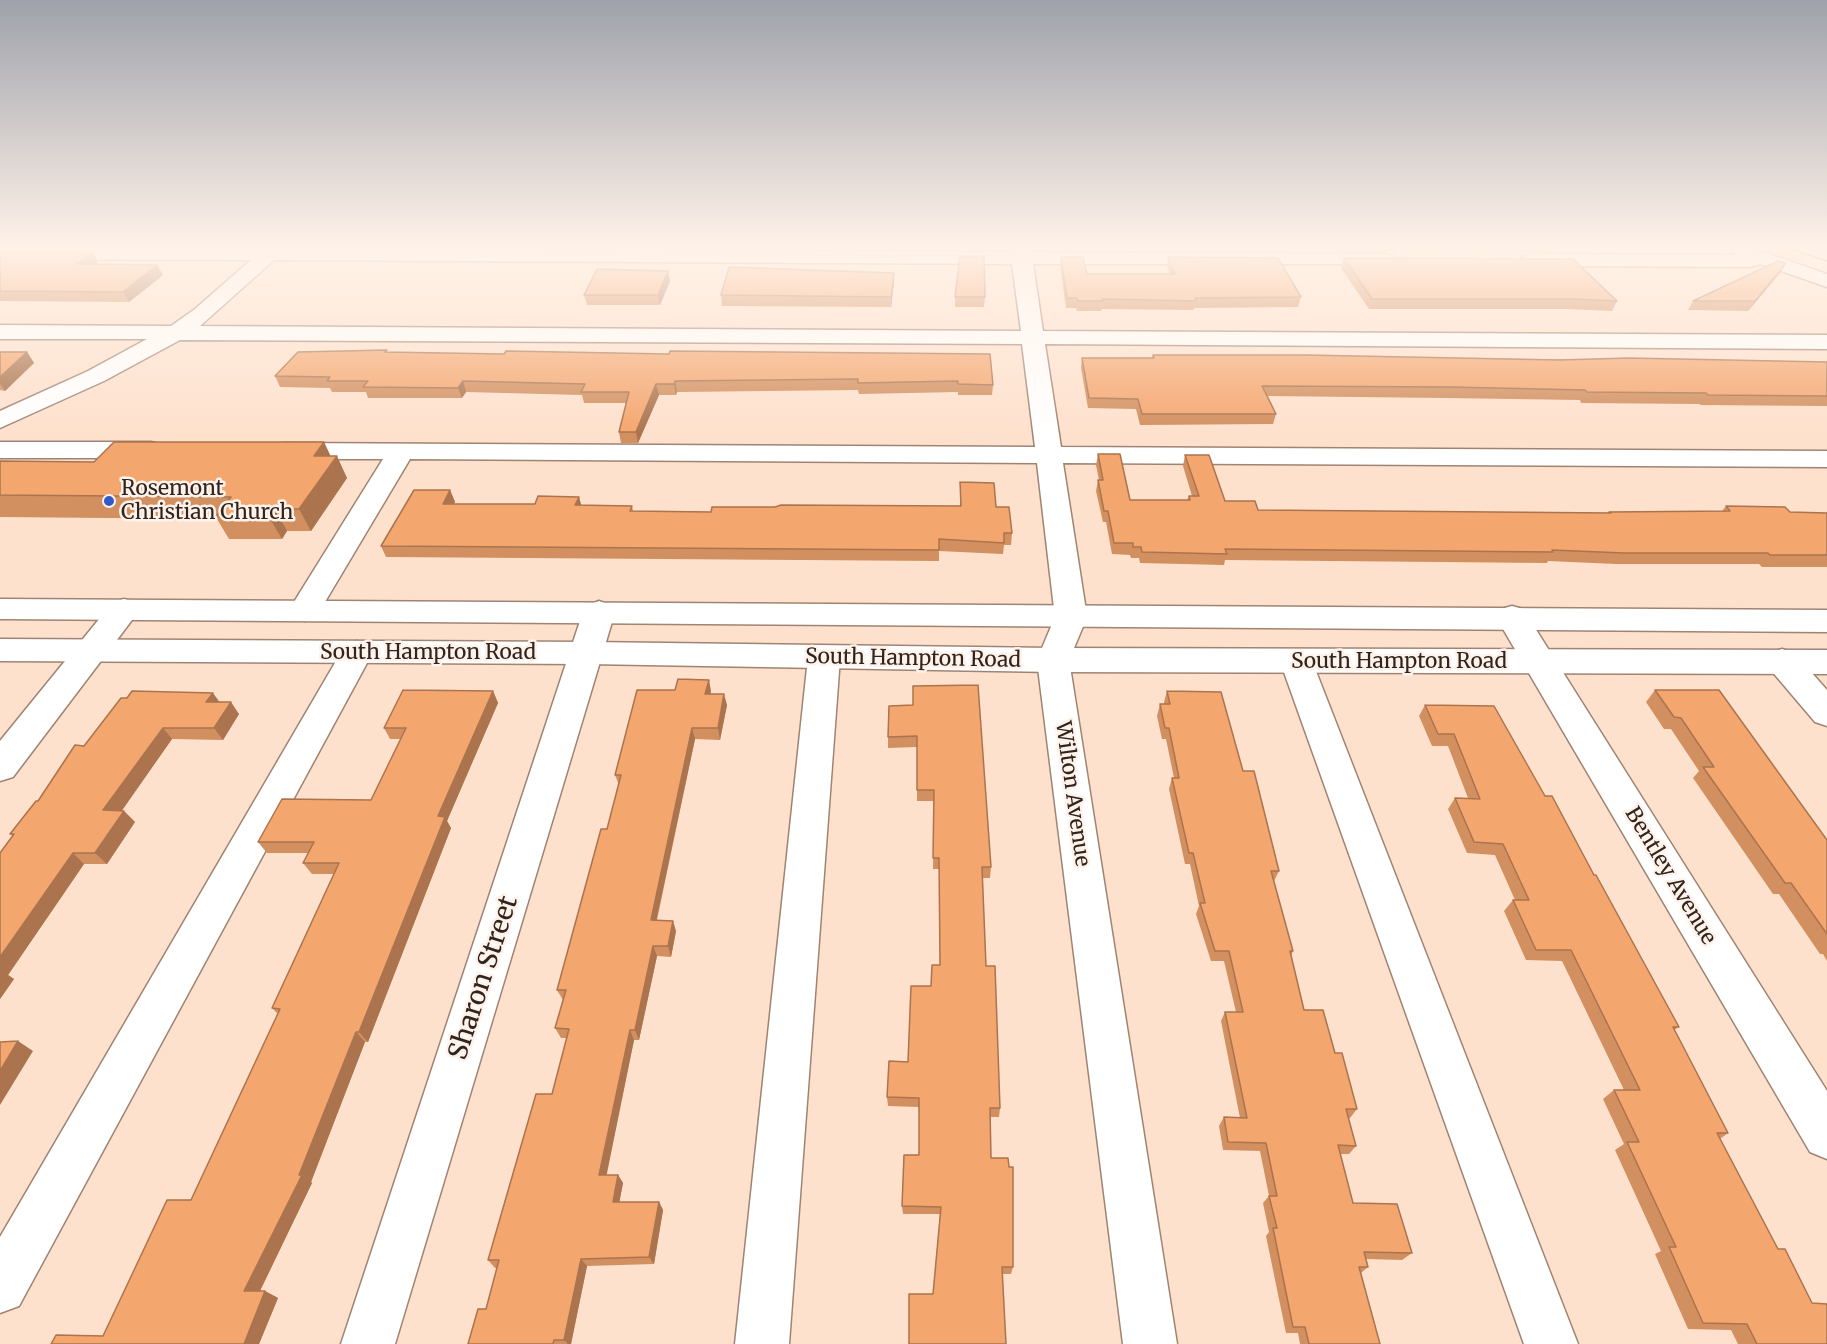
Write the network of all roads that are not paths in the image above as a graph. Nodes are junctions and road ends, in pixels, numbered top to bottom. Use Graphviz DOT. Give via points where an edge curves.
graph roads {
  1 [pos="209,309"];
  2 [pos="1029,309"];
  3 [pos="0,332"];
  4 [pos="176,333"];
  5 [pos="1033,338"];
  6 [pos="1827,342"];
  7 [pos="0,420"];
  8 [pos="0,450"];
  9 [pos="178,450"];
  10 [pos="260,451"];
  11 [pos="400,452"];
  12 [pos="1049,455"];
  13 [pos="1827,459"];
  14 [pos="0,609"];
  15 [pos="124,609"];
  16 [pos="305,610"];
  17 [pos="599,612"];
  18 [pos="1071,617"];
  19 [pos="1512,617"];
  20 [pos="1827,621"];
  21 [pos="0,650"];
  22 [pos="92,651"];
  23 [pos="357,652"];
  24 [pos="588,653"];
  25 [pos="824,658"];
  26 [pos="1053,660"];
  27 [pos="1296,661"];
  28 [pos="1782,662"];
  29 [pos="1827,662"];
  30 [pos="1540,663"];
  31 [pos="1827,713"];
  32 [pos="0,767"];
  33 [pos="1827,1135"];
  34 [pos="0,1287"];
  35 [pos="368,1344"];
  36 [pos="762,1344"];
  37 [pos="1150,1344"];
  38 [pos="1551,1344"];
  1 -- 4 [label="street"];
  2 -- 5 [label="street"];
  3 -- 4 [label="street"];
  4 -- 5 [label="street"];
  4 -- 7 [label="street"];
  5 -- 6 [label="street"];
  5 -- 12 [label="street"];
  8 -- 9 [label="street"];
  10 -- 11 [label="street"];
  11 -- 12 [label="street"];
  11 -- 16 [label="street"];
  12 -- 13 [label="street"];
  12 -- 18 [label="street"];
  14 -- 15 [label="street, South Hampton Road"];
  15 -- 16 [label="street, South Hampton Road"];
  15 -- 22 [label="street"];
  16 -- 17 [label="street, South Hampton Road"];
  17 -- 18 [label="street, South Hampton Road"];
  17 -- 24 [label="street, Sharon Street"];
  18 -- 19 [label="street, South Hampton Road"];
  18 -- 26 [label="street"];
  19 -- 20 [label="street, South Hampton Road"];
  19 -- 30 [label="street, Bentley Avenue"];
  21 -- 22 [label="street, South Hampton Road"];
  22 -- 23 [label="street, South Hampton Road"];
  22 -- 32 [label="street"];
  23 -- 24 [label="street, South Hampton Road"];
  23 -- 34 [label="street"];
  24 -- 25 [label="street, South Hampton Road"];
  24 -- 35 [label="street, Sharon Street"];
  25 -- 26 [label="street, South Hampton Road"];
  25 -- 36 [label="street"];
  26 -- 27 [label="street, South Hampton Road"];
  26 -- 37 [label="street, Wilton Avenue"];
  27 -- 30 [label="street, South Hampton Road"];
  27 -- 38 [label="street"];
  28 -- 29 [label="street, South Hampton Road"];
  28 -- 30 [label="street, South Hampton Road"];
  28 -- 31 [label="street"];
  30 -- 33 [label="street, Bentley Avenue"];
}
